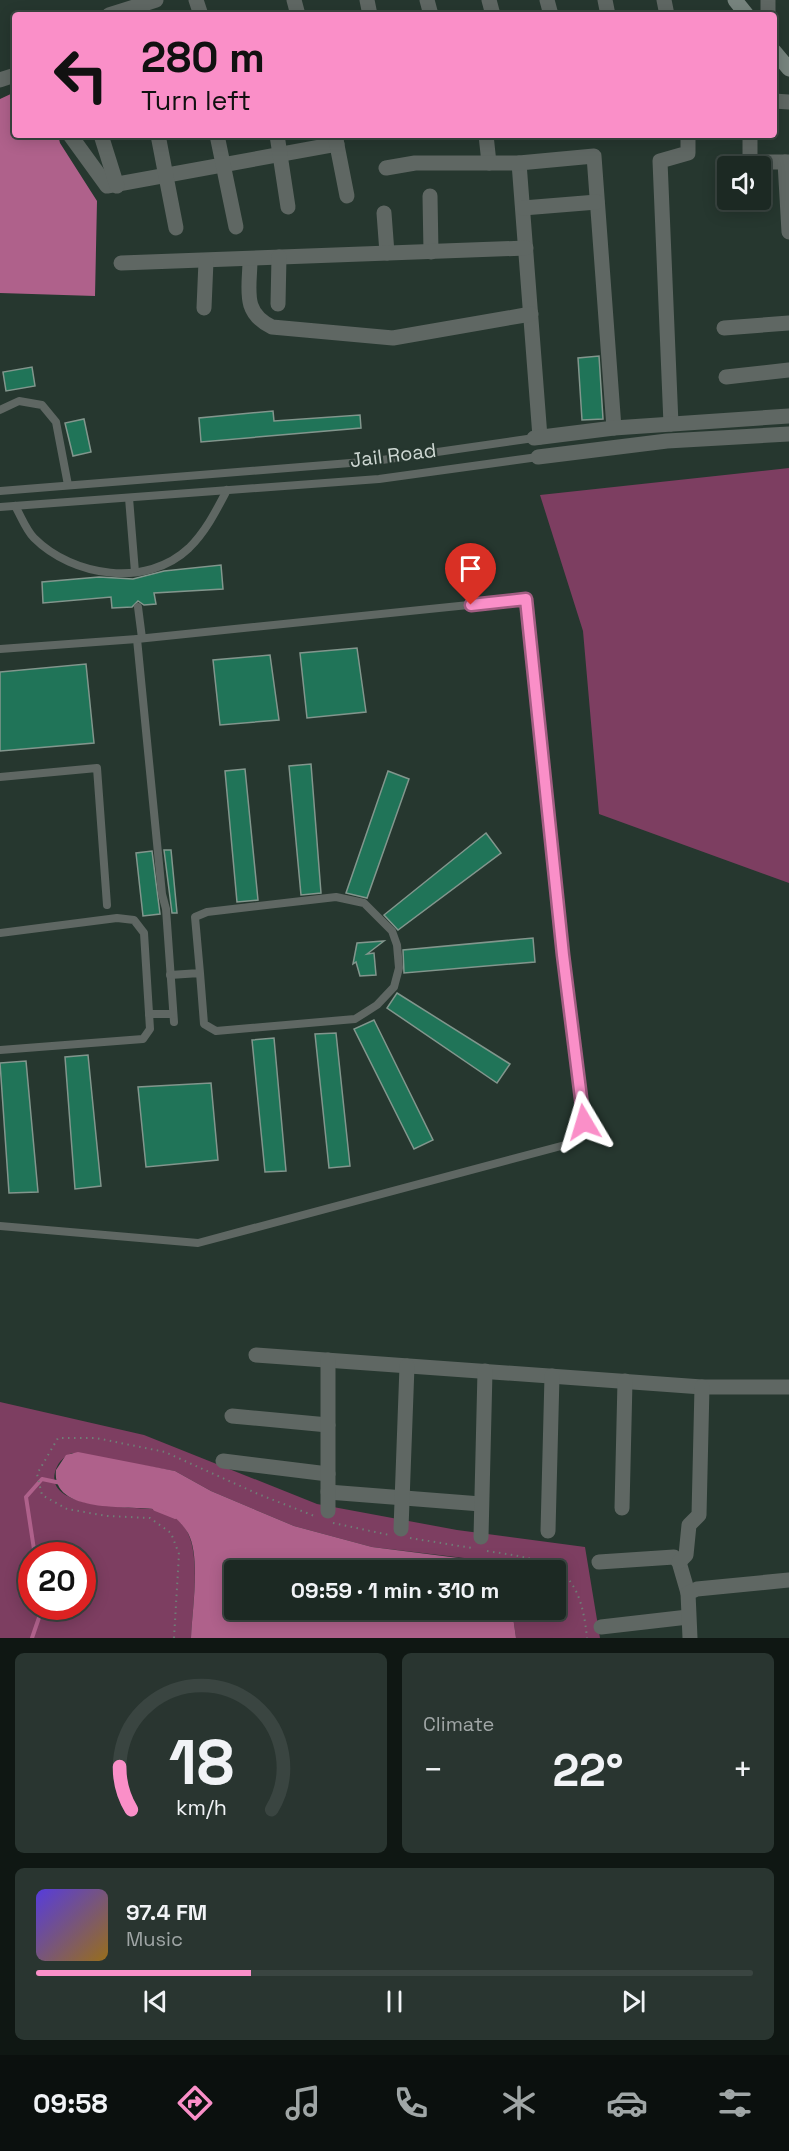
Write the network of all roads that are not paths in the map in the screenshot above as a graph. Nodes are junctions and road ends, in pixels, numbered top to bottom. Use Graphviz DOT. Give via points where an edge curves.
graph roads {
  1 [pos="156,0"];
  2 [pos="735,0"];
  3 [pos="118,12"];
  4 [pos="745,12"];
  5 [pos="777,55"];
  6 [pos="789,69"];
  7 [pos="72,138"];
  8 [pos="103,138"];
  9 [pos="159,138"];
  10 [pos="218,138"];
  11 [pos="278,138"];
  12 [pos="486,138"];
  13 [pos="688,138"];
  14 [pos="750,138"];
  15 [pos="336,140"];
  16 [pos="280,153"];
  17 [pos="787,162"];
  18 [pos="489,163"];
  19 [pos="519,163"];
  20 [pos="223,165"];
  21 [pos="386,168"];
  22 [pos="166,176"];
  23 [pos="117,186"];
  24 [pos="347,196"];
  25 [pos="430,196"];
  26 [pos="597,202"];
  27 [pos="288,207"];
  28 [pos="523,208"];
  29 [pos="384,213"];
  30 [pos="236,227"];
  31 [pos="176,228"];
  32 [pos="789,232"];
  33 [pos="526,248"];
  34 [pos="431,252"];
  35 [pos="387,253"];
  36 [pos="279,257"];
  37 [pos="250,259"];
  38 [pos="206,261"];
  39 [pos="121,263"];
  40 [pos="278,303"];
  41 [pos="204,308"];
  42 [pos="531,314"];
  43 [pos="789,323"];
  44 [pos="724,328"];
  45 [pos="789,370"];
  46 [pos="726,377"];
  47 [pos="0,410"];
  48 [pos="789,416"];
  49 [pos="670,424"];
  50 [pos="614,428"];
  51 [pos="789,434"];
  52 [pos="537,438"];
  53 [pos="538,457"];
  54 [pos="68,485"];
  55 [pos="227,490"];
  56 [pos="0,491"];
  57 [pos="129,498"];
  58 [pos="15,506"];
  59 [pos="0,507"];
  60 [pos="135,572"];
  61 [pos="138,607"];
  62 [pos="140,639"];
  63 [pos="0,649"];
  64 [pos="0,777"];
  65 [pos="107,905"];
  66 [pos="0,933"];
  67 [pos="200,973"];
  68 [pos="170,975"];
  69 [pos="149,1014"];
  70 [pos="0,1050"];
  71 [pos="0,1226"];
  72 [pos="256,1355"];
  73 [pos="328,1360"];
  74 [pos="407,1366"];
  75 [pos="485,1371"];
  76 [pos="552,1376"];
  77 [pos="625,1381"];
  78 [pos="702,1387"];
  79 [pos="789,1387"];
  80 [pos="232,1416"];
  81 [pos="328,1425"];
  82 [pos="223,1461"];
  83 [pos="328,1474"];
  84 [pos="328,1492"];
  85 [pos="402,1498"];
  86 [pos="482,1504"];
  87 [pos="622,1508"];
  88 [pos="328,1511"];
  89 [pos="548,1531"];
  90 [pos="399,1534"];
  91 [pos="481,1537"];
  92 [pos="600,1562"];
  93 [pos="679,1562"];
  94 [pos="789,1580"];
  95 [pos="688,1593"];
  96 [pos="688,1617"];
  97 [pos="601,1627"];
  98 [pos="690,1638"];
  1 -- 3 [label="street"];
  2 -- 4 [label="main road"];
  5 -- 6 [label="main road"];
  7 -- 23 [label="street" via="107,186"];
  8 -- 23 [label="street"];
  9 -- 22 [label="street"];
  10 -- 20 [label="street"];
  11 -- 16 [label="street"];
  12 -- 18 [label="street"];
  13 -- 49 [label="street" via="688,153 660,161"];
  14 -- 17 [label="street" via="750,162"];
  15 -- 16 [label="street"];
  15 -- 24 [label="street"];
  16 -- 20 [label="street"];
  16 -- 27 [label="street"];
  17 -- 32 [label="street"];
  18 -- 19 [label="street"];
  18 -- 21 [label="street" via="423,163"];
  19 -- 26 [label="street" via="594,156"];
  19 -- 28 [label="street"];
  20 -- 22 [label="street"];
  20 -- 30 [label="street"];
  22 -- 23 [label="street"];
  22 -- 31 [label="street"];
  25 -- 34 [label="street"];
  26 -- 28 [label="street"];
  26 -- 50 [label="street"];
  28 -- 33 [label="street"];
  29 -- 35 [label="street"];
  33 -- 34 [label="street"];
  33 -- 42 [label="street"];
  34 -- 35 [label="street"];
  35 -- 36 [label="street"];
  36 -- 37 [label="street"];
  36 -- 40 [label="street"];
  37 -- 38 [label="street"];
  37 -- 42 [label="street" via="249,304 255,317 272,327 393,338"];
  38 -- 39 [label="street"];
  38 -- 41 [label="street"];
  42 -- 52 [label="street"];
  43 -- 44 [label="street"];
  45 -- 46 [label="street"];
  47 -- 54 [label="lane" via="20,401 42,405 56,422"];
  48 -- 49 [label="street"];
  49 -- 50 [label="street"];
  50 -- 52 [label="street"];
  51 -- 53 [label="street, Jail Road" via="667,441"];
  52 -- 54 [label="lane" via="375,461"];
  53 -- 55 [label="lane, Jail Road" via="379,479"];
  54 -- 56 [label="lane"];
  55 -- 57 [label="lane, Jail Road"];
  55 -- 60 [label="lane" via="209,525 188,549 160,566"];
  57 -- 58 [label="lane, Jail Road"];
  57 -- 60 [label="lane"];
  58 -- 59 [label="lane, Jail Road"];
  58 -- 60 [label="lane" via="33,537 62,558 96,572"];
  61 -- 62 [label="lane"];
  62 -- 63 [label="lane"];
  62 -- 68 [label="lane"];
  62 -- 71 [label="lane" via="526,599 584,1122 579,1136 565,1145 198,1242"];
  64 -- 65 [label="lane" via="97,768"];
  66 -- 69 [label="lane" via="117,918 134,920 144,933"];
  67 -- 67 [label="lane" via="195,917 207,912 336,897 364,903 392,931 399,968 394,987 377,1005 355,1019 216,1031 204,1024"];
  67 -- 68 [label="lane"];
  68 -- 69 [label="lane" via="173,1018"];
  69 -- 70 [label="lane" via="150,1029 143,1039"];
  72 -- 73 [label="street"];
  73 -- 74 [label="street"];
  73 -- 81 [label="street"];
  74 -- 75 [label="street"];
  74 -- 85 [label="street"];
  75 -- 76 [label="street"];
  75 -- 86 [label="street"];
  76 -- 77 [label="street"];
  76 -- 89 [label="street"];
  77 -- 78 [label="street"];
  77 -- 87 [label="street"];
  78 -- 79 [label="street"];
  78 -- 93 [label="street" via="699,1515 689,1525 686,1555"];
  80 -- 81 [label="street"];
  81 -- 83 [label="street"];
  82 -- 83 [label="street"];
  83 -- 84 [label="street"];
  84 -- 85 [label="street"];
  84 -- 88 [label="street"];
  85 -- 86 [label="street"];
  85 -- 90 [label="street"];
  86 -- 91 [label="street"];
  92 -- 93 [label="street" via="674,1557"];
  93 -- 95 [label="street"];
  94 -- 95 [label="street" via="697,1588"];
  95 -- 96 [label="street"];
  96 -- 97 [label="street"];
  96 -- 98 [label="street"];
}
